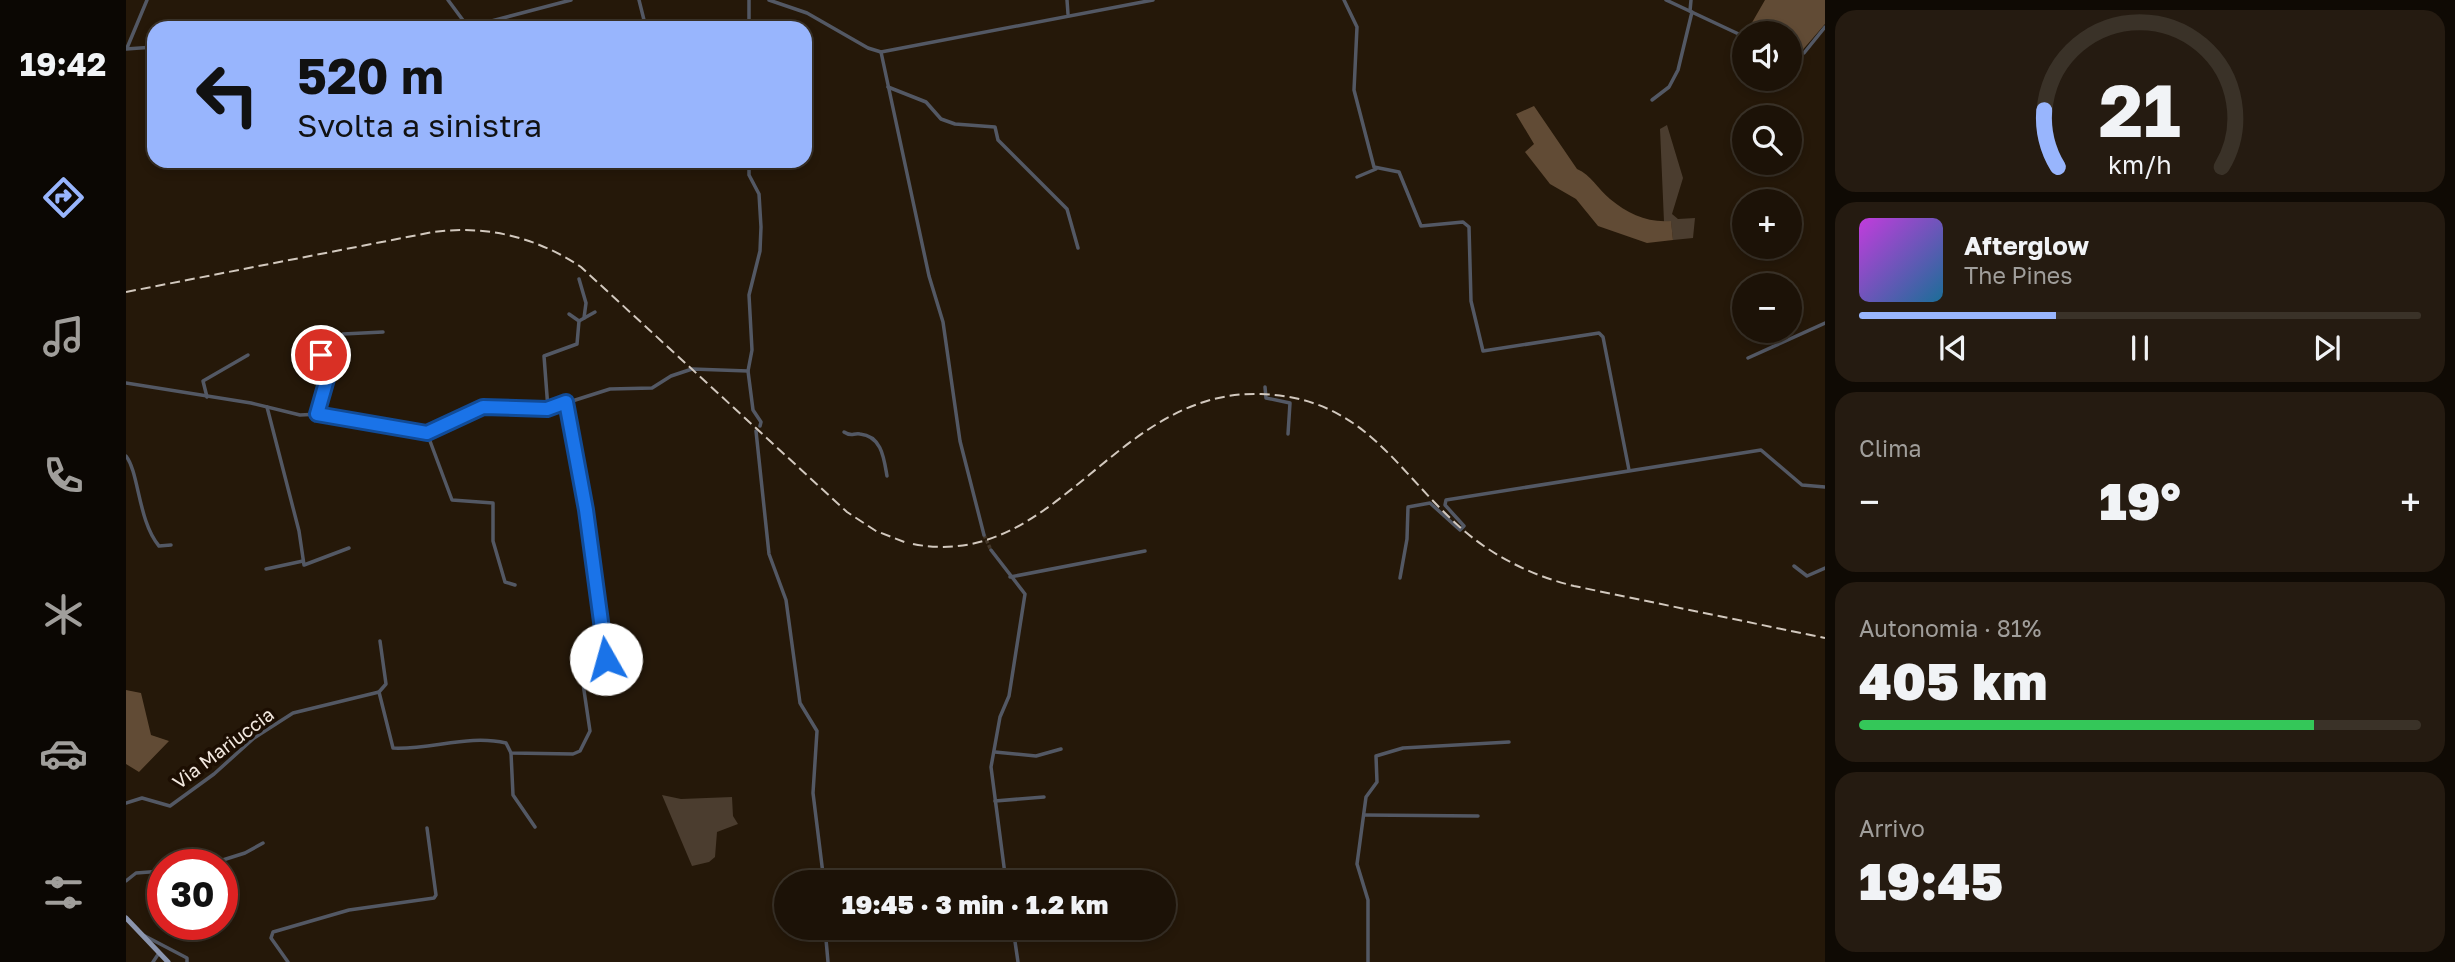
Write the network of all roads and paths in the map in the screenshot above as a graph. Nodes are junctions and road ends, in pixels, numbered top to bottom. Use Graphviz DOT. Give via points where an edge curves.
graph roads {
  1 [pos="147,0"];
  2 [pos="448,0"];
  3 [pos="571,0"];
  4 [pos="639,0"];
  5 [pos="749,0"];
  6 [pos="769,0"];
  7 [pos="1067,0"];
  8 [pos="1153,0"];
  9 [pos="1344,0"];
  10 [pos="1665,0"];
  11 [pos="1691,0"];
  12 [pos="1691,11"];
  13 [pos="1069,14"];
  14 [pos="463,21"];
  15 [pos="490,21"];
  16 [pos="644,21"];
  17 [pos="749,21"];
  18 [pos="1825,27"];
  19 [pos="1732,31"];
  20 [pos="147,48"];
  21 [pos="126,49"];
  22 [pos="881,51"];
  23 [pos="1802,54"];
  24 [pos="888,87"];
  25 [pos="1652,100"];
  26 [pos="749,168"];
  27 [pos="1376,169"];
  28 [pos="1357,177"];
  29 [pos="1078,248"];
  30 [pos="579,279"];
  31 [pos="595,312"];
  32 [pos="569,314"];
  33 [pos="581,319"];
  34 [pos="1825,324"];
  35 [pos="383,332"];
  36 [pos="248,355"];
  37 [pos="1748,358"];
  38 [pos="748,371"];
  39 [pos="126,383"];
  40 [pos="1265,387"];
  41 [pos="207,397"];
  42 [pos="566,402"];
  43 [pos="267,407"];
  44 [pos="548,408"];
  45 [pos="317,414"];
  46 [pos="760,426"];
  47 [pos="756,431"];
  48 [pos="844,432"];
  49 [pos="427,433"];
  50 [pos="1288,434"];
  51 [pos="126,456"];
  52 [pos="1629,470"];
  53 [pos="887,476"];
  54 [pos="1825,487"];
  55 [pos="984,535"];
  56 [pos="171,545"];
  57 [pos="349,548"];
  58 [pos="991,550"];
  59 [pos="1145,551"];
  60 [pos="303,561"];
  61 [pos="1794,566"];
  62 [pos="1825,568"];
  63 [pos="266,569"];
  64 [pos="1010,577"];
  65 [pos="1400,578"];
  66 [pos="514,585"];
  67 [pos="380,641"];
  68 [pos="379,692"];
  69 [pos="1509,742"];
  70 [pos="1061,749"];
  71 [pos="995,752"];
  72 [pos="511,753"];
  73 [pos="1044,797"];
  74 [pos="995,801"];
  75 [pos="126,803"];
  76 [pos="1364,816"];
  77 [pos="1478,816"];
  78 [pos="535,827"];
  79 [pos="427,828"];
  80 [pos="263,843"];
  81 [pos="238,855"];
  82 [pos="823,870"];
  83 [pos="1004,870"];
  84 [pos="147,873"];
  85 [pos="126,881"];
  86 [pos="126,918"];
  87 [pos="141,934"];
  88 [pos="826,940"];
  89 [pos="1015,940"];
  90 [pos="159,953"];
  91 [pos="153,962"];
  92 [pos="168,962"];
  93 [pos="187,962"];
  94 [pos="289,962"];
  95 [pos="828,962"];
  96 [pos="1018,962"];
  97 [pos="1368,962"];
  1 -- 21 [label="street"];
  2 -- 14 [label="street"];
  3 -- 15 [label="street"];
  4 -- 16 [label="street"];
  5 -- 17 [label="street"];
  6 -- 22 [label="street" via="795,7 867,48"];
  7 -- 13 [label="street"];
  8 -- 13 [label="street"];
  9 -- 27 [label="street" via="1357,27 1354,90"];
  10 -- 12 [label="street"];
  11 -- 12 [label="street"];
  12 -- 19 [label="street"];
  12 -- 25 [label="street" via="1678,70 1669,87"];
  13 -- 22 [label="street"];
  18 -- 23 [label="street"];
  20 -- 21 [label="street"];
  22 -- 24 [label="street"];
  24 -- 29 [label="street" via="926,102 948,121 995,127 998,140 1067,209"];
  24 -- 55 [label="street" via="943,322 960,441"];
  26 -- 38 [label="street" via="759,194 761,227 749,295 752,350"];
  27 -- 28 [label="street"];
  27 -- 52 [label="street" via="1399,172 1422,226 1463,222 1469,227 1471,301 1483,351 1601,334"];
  30 -- 33 [label="street" via="586,303"];
  31 -- 33 [label="street"];
  32 -- 33 [label="street"];
  33 -- 44 [label="street" via="577,344 544,356"];
  34 -- 37 [label="street"];
  35 -- 45 [label="street" via="344,334 333,356 318,356 327,379"];
  36 -- 41 [label="street" via="203,381"];
  38 -- 42 [label="street" via="692,369 652,388 589,394"];
  38 -- 46 [label="street"];
  39 -- 41 [label="street"];
  40 -- 50 [label="street" via="1266,398 1290,402"];
  41 -- 43 [label="street"];
  42 -- 44 [label="street"];
  42 -- 72 [label="street" via="606,659 581,670 590,731 578,753"];
  43 -- 45 [label="street"];
  43 -- 60 [label="street"];
  44 -- 49 [label="street" via="483,407"];
  45 -- 49 [label="street"];
  47 -- 82 [label="street" via="769,554 786,600 800,703 817,731 813,793"];
  48 -- 53 [label="street" via="863,434 881,448"];
  49 -- 66 [label="street" via="452,500 493,503 494,543 505,582"];
  51 -- 56 [label="street" via="153,537 159,546"];
  52 -- 54 [label="street" via="1761,450 1802,485"];
  52 -- 65 [label="street" via="1447,500 1445,505 1463,525 1460,530 1430,503 1408,507"];
  57 -- 60 [label="street" via="318,562 304,565"];
  58 -- 64 [label="street"];
  59 -- 64 [label="street"];
  60 -- 63 [label="street"];
  61 -- 62 [label="street" via="1807,576"];
  64 -- 71 [label="street" via="1023,589 1025,610"];
  67 -- 68 [label="street" via="386,684"];
  68 -- 72 [label="street" via="393,748 436,747 474,739 506,743"];
  68 -- 75 [label="street, Via Mariuccia" via="293,713 254,738 170,806 142,798"];
  69 -- 76 [label="street" via="1378,754 1377,782 1366,797"];
  70 -- 71 [label="street" via="1036,756"];
  71 -- 74 [label="street" via="990,775"];
  72 -- 78 [label="street" via="513,795"];
  73 -- 74 [label="street"];
  74 -- 83 [label="street"];
  76 -- 77 [label="street"];
  76 -- 97 [label="street" via="1357,864 1368,900"];
  79 -- 94 [label="street" via="434,898 349,910 272,932 271,938"];
  80 -- 81 [label="street"];
  84 -- 85 [label="street" via="136,873"];
  86 -- 87 [label="main road"];
  87 -- 90 [label="main road"];
  87 -- 93 [label="street"];
  88 -- 95 [label="street"];
  89 -- 96 [label="street"];
  90 -- 91 [label="street"];
  90 -- 92 [label="main road"];
}
